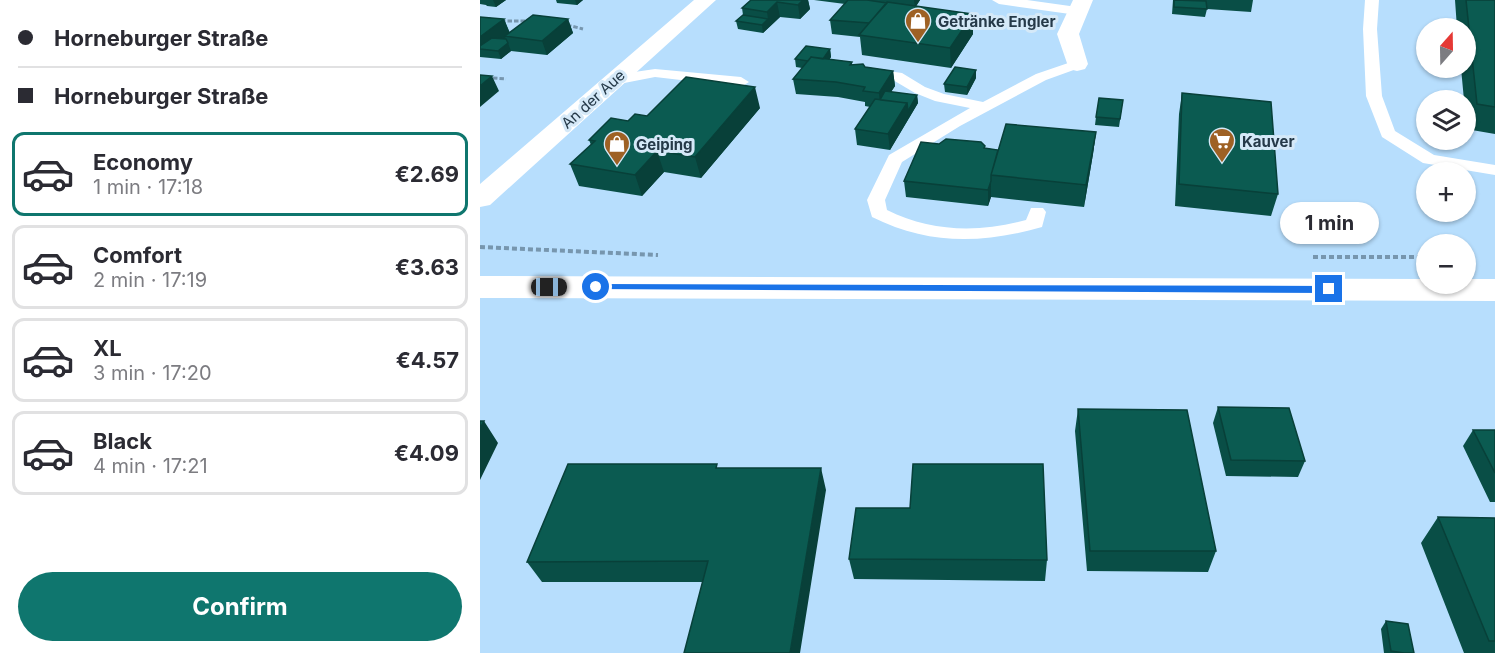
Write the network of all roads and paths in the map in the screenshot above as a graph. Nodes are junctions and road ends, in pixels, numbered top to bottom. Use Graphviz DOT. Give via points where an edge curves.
graph roads {
  1 [pos="706,0"];
  2 [pos="999,0"];
  3 [pos="1372,0"];
  4 [pos="1080,6"];
  5 [pos="491,21"];
  6 [pos="536,21"];
  7 [pos="565,25"];
  8 [pos="584,29"];
  9 [pos="1077,64"];
  10 [pos="854,71"];
  11 [pos="480,77"];
  12 [pos="506,79"];
  13 [pos="614,80"];
  14 [pos="741,82"];
  15 [pos="986,107"];
  16 [pos="1495,170"];
  17 [pos="480,199"];
  18 [pos="1037,212"];
  19 [pos="480,287"];
  20 [pos="1495,290"];
  1 -- 13 [label="main road, An der Aue"];
  2 -- 4 [label="lane"];
  3 -- 16 [label="lane" via="1374,96 1388,134 1429,159"];
  4 -- 9 [label="main road" via="1068,34"];
  5 -- 6 [label="path"];
  7 -- 8 [label="path"];
  9 -- 15 [label="lane" via="1041,77"];
  10 -- 15 [label="lane" via="897,76 940,98"];
  11 -- 12 [label="path"];
  13 -- 14 [label="lane" via="655,73"];
  13 -- 17 [label="main road, An der Aue"];
  15 -- 18 [label="lane" via="895,159 876,200 878,213 898,225 927,232 979,234 1009,232 1035,223"];
  19 -- 20 [label="main road"];
}
